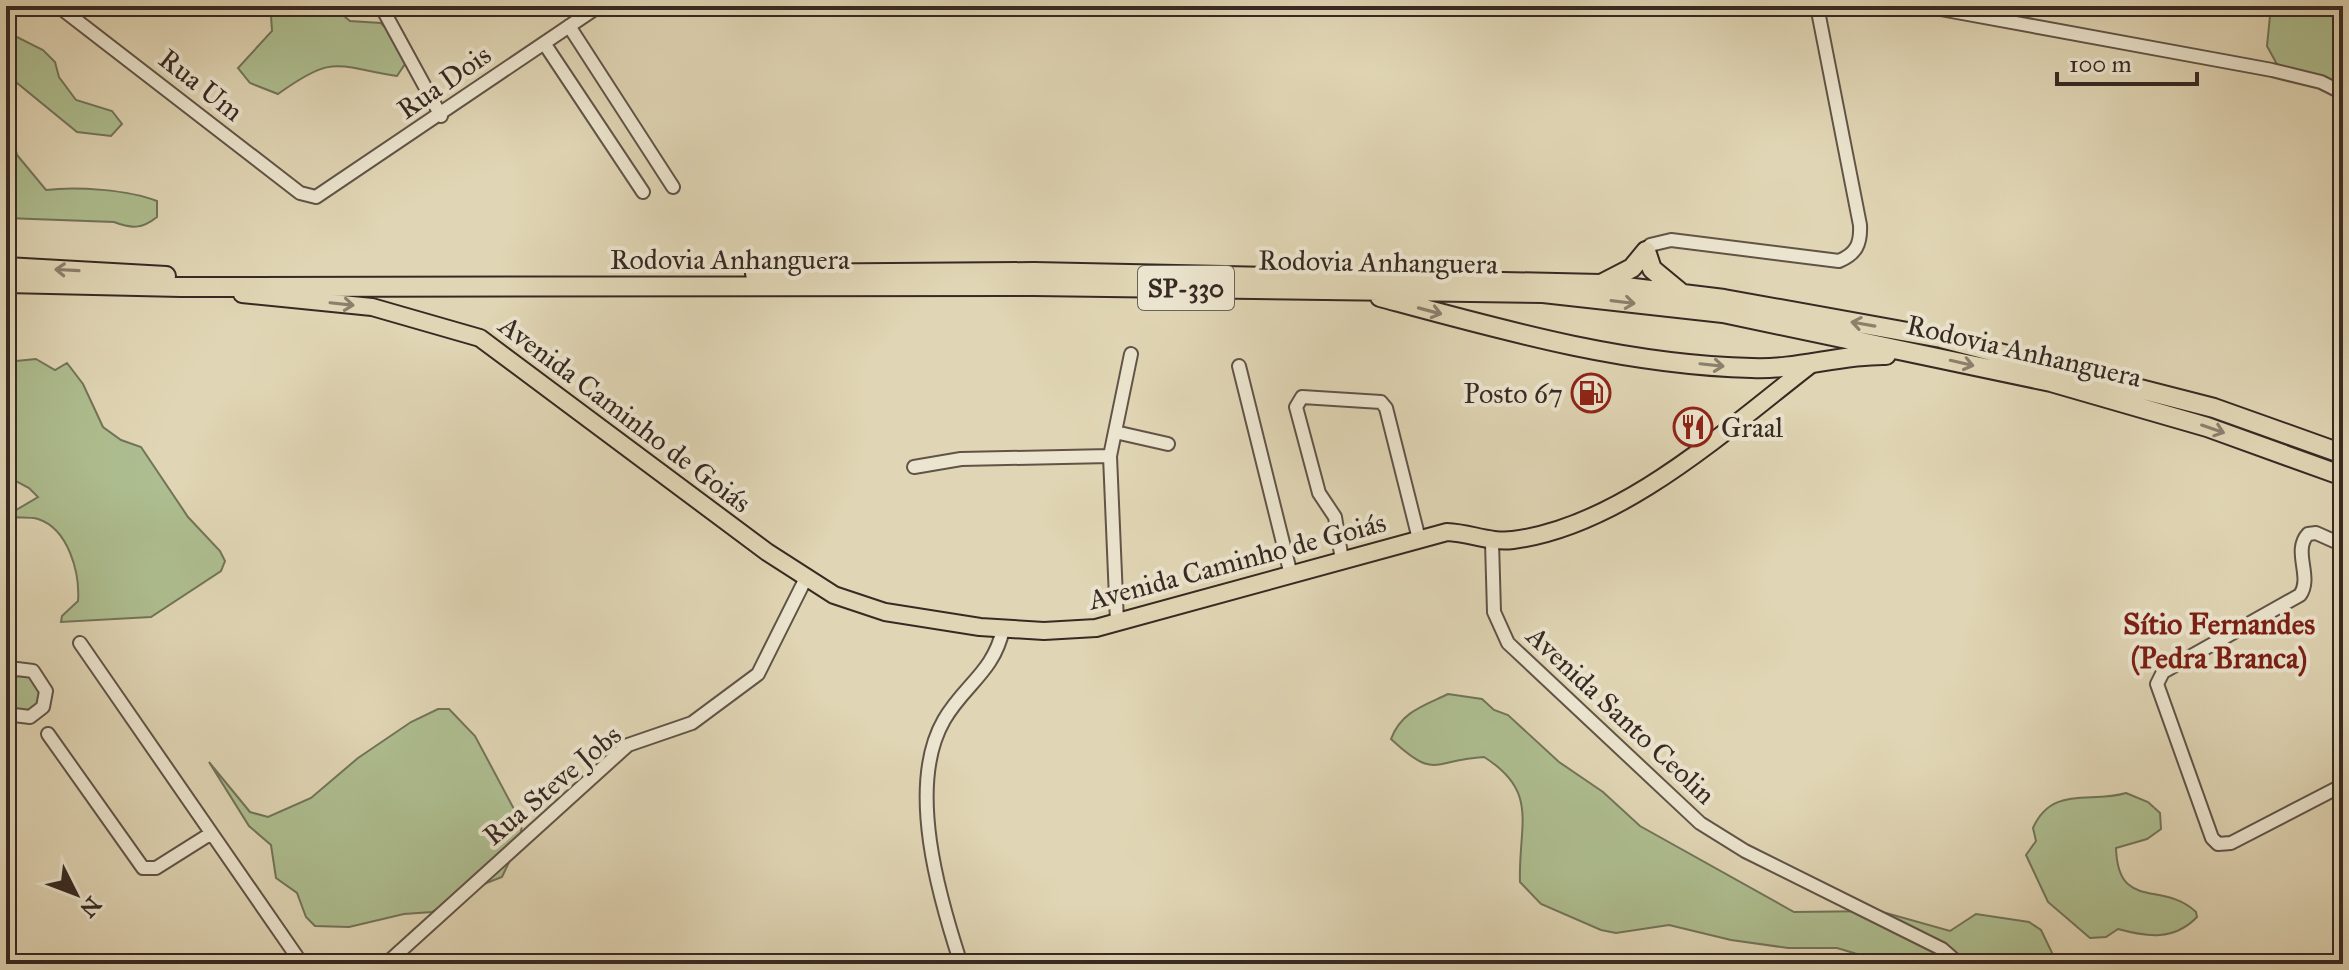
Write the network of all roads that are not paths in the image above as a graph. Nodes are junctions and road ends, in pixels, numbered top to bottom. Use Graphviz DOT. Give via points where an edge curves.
graph roads {
  1 [pos="58,6"];
  2 [pos="381,6"];
  3 [pos="599,6"];
  4 [pos="1817,6"];
  5 [pos="1924,6"];
  6 [pos="569,26"];
  7 [pos="544,43"];
  8 [pos="2343,93"];
  9 [pos="441,116"];
  10 [pos="673,187"];
  11 [pos="643,192"];
  12 [pos="316,197"];
  13 [pos="1646,251"];
  14 [pos="6,267"];
  15 [pos="6,283"];
  16 [pos="1601,284"];
  17 [pos="181,287"];
  18 [pos="1355,290"];
  19 [pos="1681,293"];
  20 [pos="1131,354"];
  21 [pos="1928,355"];
  22 [pos="1816,361"];
  23 [pos="1239,366"];
  24 [pos="1115,432"];
  25 [pos="1168,444"];
  26 [pos="2343,454"];
  27 [pos="1110,456"];
  28 [pos="914,467"];
  29 [pos="2343,476"];
  30 [pos="1419,539"];
  31 [pos="1492,542"];
  32 [pos="2343,545"];
  33 [pos="1342,560"];
  34 [pos="1291,575"];
  35 [pos="805,580"];
  36 [pos="1117,622"];
  37 [pos="1003,629"];
  38 [pos="80,643"];
  39 [pos="6,674"];
  40 [pos="6,714"];
  41 [pos="48,734"];
  42 [pos="2343,785"];
  43 [pos="210,834"];
  44 [pos="302,964"];
  45 [pos="386,964"];
  46 [pos="961,964"];
  47 [pos="1959,964"];
  1 -- 12 [label="street, Rua Um" via="300,193"];
  2 -- 9 [label="street"];
  3 -- 6 [label="street, Rua Dois"];
  4 -- 13 [label="street" via="1860,225 1858,248 1839,261 1671,240"];
  5 -- 8 [label="street" via="2272,70"];
  6 -- 7 [label="street, Rua Dois"];
  6 -- 10 [label="street"];
  7 -- 9 [label="street, Rua Dois"];
  7 -- 11 [label="street"];
  9 -- 12 [label="street, Rua Dois"];
  13 -- 16 [label="highway" via="1632,268"];
  13 -- 19 [label="highway" via="1652,269"];
  16 -- 14 [label="highway, Rodovia Anhanguera / SP-330, one-way" via="1034,272 196,277"];
  15 -- 17 [label="highway, Rodovia Anhanguera / SP-330"];
  16 -- 19 [label="highway, Rodovia Anhanguera / SP-330"];
  17 -- 18 [label="highway, Rodovia Anhanguera / SP-330"];
  17 -- 35 [label="main road, Avenida Caminho de Goiás, one-way" via="372,307 480,338"];
  18 -- 21 [label="highway, Rodovia Anhanguera / SP-330, one-way" via="1543,293 1723,313"];
  18 -- 22 [label="highway, one-way" via="1589,350 1752,368"];
  26 -- 19 [label="highway, Rodovia Anhanguera / SP-330, one-way" via="2214,408 1941,338"];
  20 -- 24 [label="street"];
  21 -- 22 [label="highway" via="1869,354"];
  21 -- 29 [label="highway, Rodovia Anhanguera / SP-330, one-way" via="2164,413"];
  22 -- 31 [label="main road, Avenida Caminho de Goiás" via="1649,485 1590,520"];
  23 -- 34 [label="street"];
  24 -- 25 [label="street"];
  24 -- 27 [label="street"];
  27 -- 28 [label="street" via="961,459"];
  27 -- 36 [label="street"];
  30 -- 31 [label="main road, Avenida Caminho de Goiás" via="1447,532 1471,533"];
  30 -- 33 [label="main road, Avenida Caminho de Goiás"];
  30 -- 33 [label="street" via="1386,408 1381,402 1302,397 1296,407 1319,493 1335,517"];
  31 -- 47 [label="street, Avenida Santo Ceolin" via="1494,612 1508,643 1659,788 1700,823 1745,851 1942,949"];
  32 -- 42 [label="street" via="2312,533 2301,544 2305,587 2300,595 2163,672 2157,684 2218,844 2231,843"];
  33 -- 34 [label="main road, Avenida Caminho de Goiás"];
  34 -- 36 [label="main road, Avenida Caminho de Goiás"];
  35 -- 37 [label="main road, Avenida Caminho de Goiás" via="885,612"];
  35 -- 45 [label="street, Rua Steve Jobs" via="758,674 692,723 628,745"];
  36 -- 37 [label="main road, Avenida Caminho de Goiás" via="1077,631"];
  37 -- 46 [label="street" via="998,652 944,720 933,749 927,838"];
  38 -- 43 [label="street"];
  39 -- 40 [label="street" via="33,671 46,691 43,707 30,717"];
  41 -- 43 [label="street" via="143,868 156,868"];
  43 -- 44 [label="street"];
}
